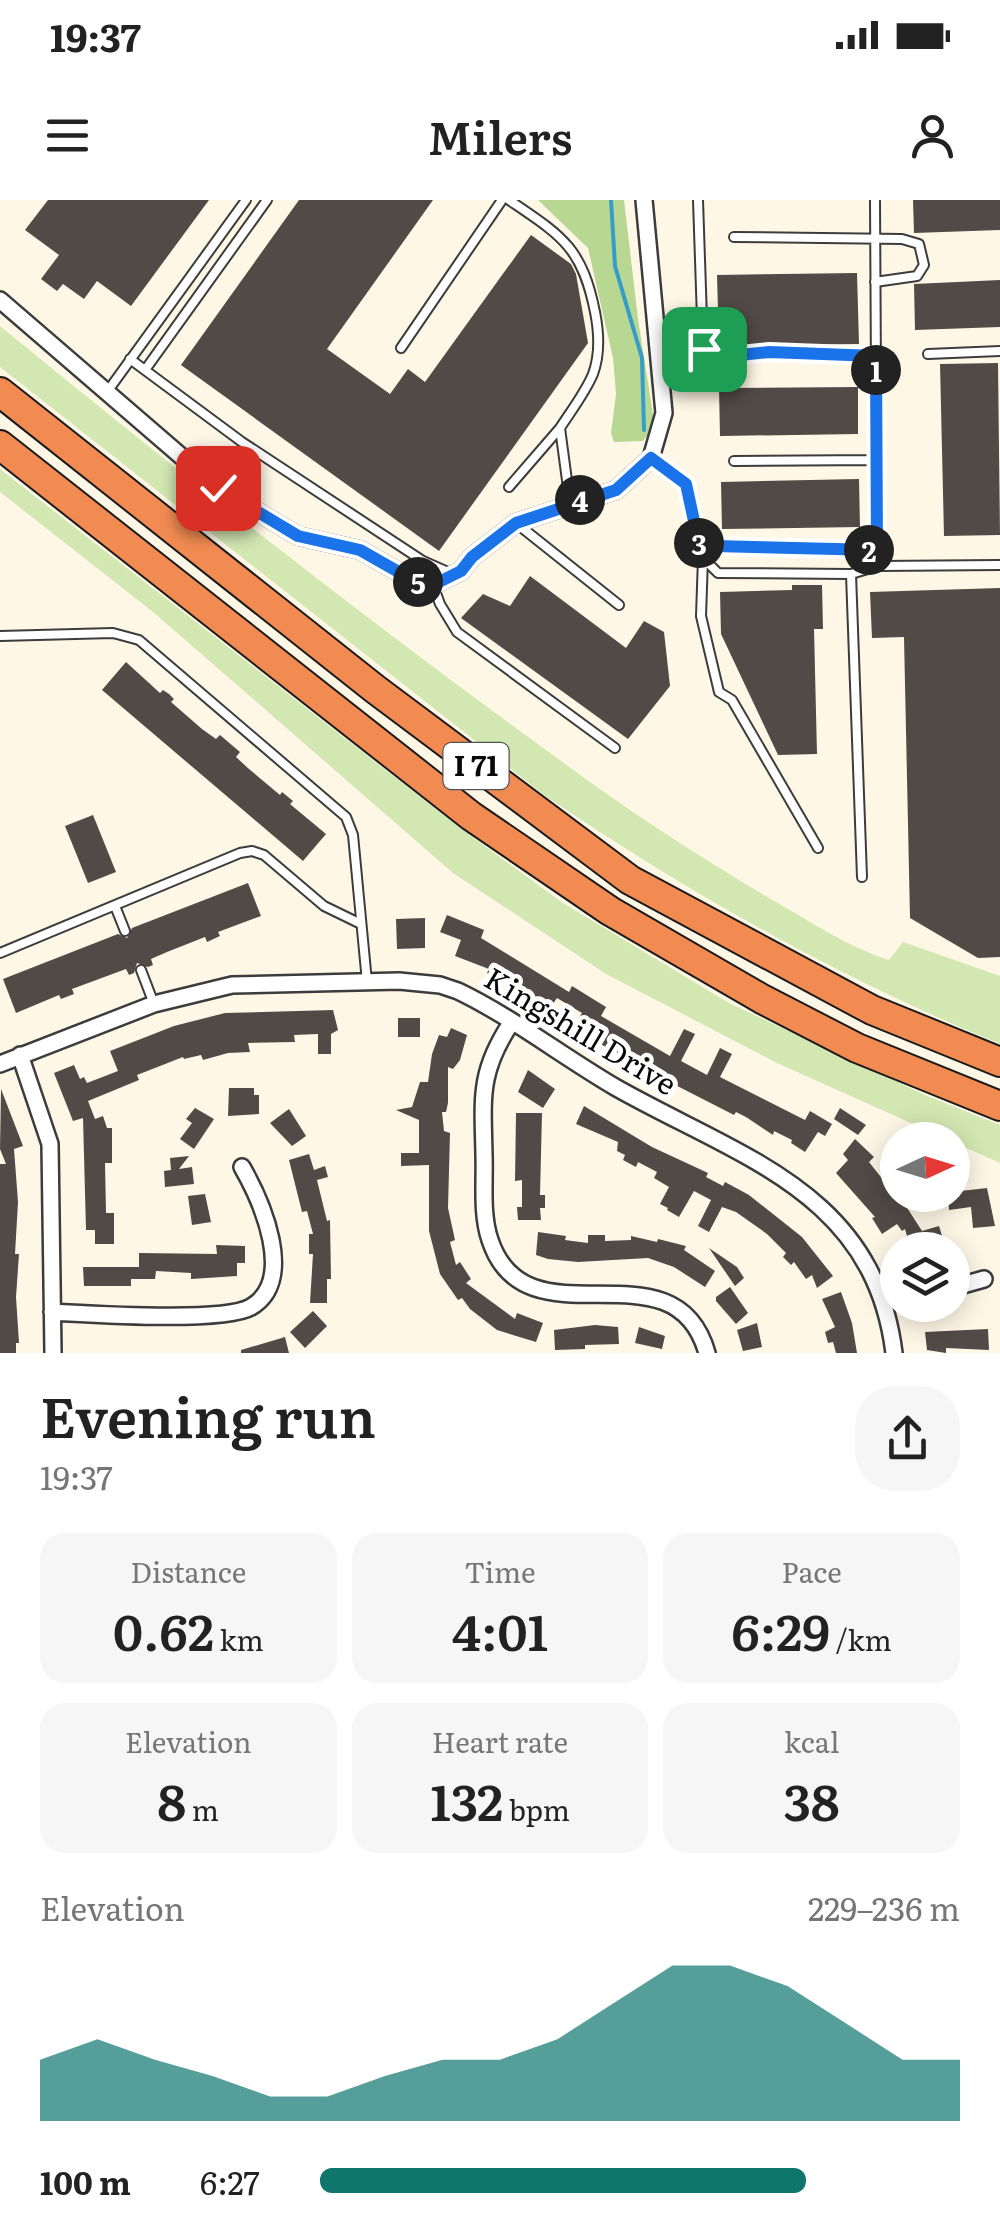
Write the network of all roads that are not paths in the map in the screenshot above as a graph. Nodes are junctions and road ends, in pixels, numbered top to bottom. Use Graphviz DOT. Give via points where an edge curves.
graph roads {
  1 [pos="246,200"];
  2 [pos="267,200"];
  3 [pos="505,200"];
  4 [pos="644,200"];
  5 [pos="698,200"];
  6 [pos="875,200"];
  7 [pos="734,238"];
  8 [pos="875,238"];
  9 [pos="876,282"];
  10 [pos="0,300"];
  11 [pos="402,348"];
  12 [pos="1000,351"];
  13 [pos="928,354"];
  14 [pos="876,356"];
  15 [pos="130,358"];
  16 [pos="145,370"];
  17 [pos="0,392"];
  18 [pos="107,392"];
  19 [pos="560,428"];
  20 [pos="0,444"];
  21 [pos="651,458"];
  22 [pos="877,460"];
  23 [pos="734,461"];
  24 [pos="508,487"];
  25 [pos="570,503"];
  26 [pos="516,523"];
  27 [pos="877,550"];
  28 [pos="702,558"];
  29 [pos="1000,565"];
  30 [pos="878,566"];
  31 [pos="851,574"];
  32 [pos="444,580"];
  33 [pos="619,604"];
  34 [pos="0,636"];
  35 [pos="615,748"];
  36 [pos="818,848"];
  37 [pos="862,877"];
  38 [pos="115,906"];
  39 [pos="362,924"];
  40 [pos="126,931"];
  41 [pos="0,953"];
  42 [pos="141,970"];
  43 [pos="367,982"];
  44 [pos="154,1004"];
  45 [pos="511,1023"];
  46 [pos="20,1056"];
  47 [pos="1000,1062"];
  48 [pos="0,1064"];
  49 [pos="1000,1106"];
  50 [pos="242,1167"];
  51 [pos="984,1278"];
  52 [pos="970,1282"];
  53 [pos="880,1286"];
  54 [pos="52,1312"];
  55 [pos="892,1322"];
  56 [pos="53,1353"];
  57 [pos="707,1353"];
  58 [pos="894,1353"];
  1 -- 15 [label="lane"];
  2 -- 16 [label="lane"];
  3 -- 11 [label="lane"];
  3 -- 19 [label="lane" via="548,227 575,252 588,276 599,348 593,374"];
  4 -- 21 [label="street" via="664,413"];
  5 -- 14 [label="lane" via="704,349 720,357"];
  6 -- 8 [label="lane"];
  7 -- 8 [label="lane"];
  8 -- 9 [label="lane"];
  8 -- 9 [label="lane" via="919,244 924,265 917,276"];
  9 -- 14 [label="lane"];
  10 -- 18 [label="street"];
  12 -- 13 [label="lane"];
  14 -- 22 [label="lane"];
  15 -- 16 [label="lane"];
  15 -- 18 [label="lane"];
  16 -- 32 [label="lane"];
  17 -- 47 [label="highway, I 71" via="630,880 872,1010"];
  18 -- 32 [label="street" via="218,488 298,536 360,550 418,583"];
  19 -- 24 [label="lane"];
  19 -- 25 [label="lane"];
  20 -- 49 [label="highway, I 71" via="470,816 610,911 858,1048"];
  21 -- 25 [label="street" via="616,490"];
  21 -- 28 [label="lane" via="686,484"];
  22 -- 23 [label="lane"];
  22 -- 27 [label="lane"];
  25 -- 26 [label="street"];
  26 -- 32 [label="street"];
  26 -- 33 [label="lane"];
  27 -- 28 [label="lane" via="714,546"];
  27 -- 30 [label="lane"];
  28 -- 31 [label="lane" via="718,573"];
  28 -- 36 [label="lane" via="701,616 718,692 732,700"];
  29 -- 30 [label="lane"];
  30 -- 31 [label="lane"];
  31 -- 37 [label="lane"];
  32 -- 35 [label="lane" via="440,604 457,632"];
  34 -- 39 [label="lane" via="113,633 139,640 349,820"];
  38 -- 39 [label="lane" via="252,851 324,906"];
  38 -- 40 [label="lane"];
  38 -- 41 [label="lane"];
  39 -- 43 [label="lane"];
  42 -- 44 [label="lane"];
  43 -- 44 [label="street, Kingshill Drive" via="232,985"];
  43 -- 45 [label="street, Kingshill Drive" via="440,985"];
  44 -- 46 [label="street, Kingshill Drive"];
  45 -- 53 [label="street, Kingshill Drive" via="800,1188 838,1222"];
  45 -- 57 [label="street" via="485,1078 486,1223 494,1249 536,1290 643,1294 666,1301 689,1319"];
  46 -- 48 [label="street, Kingshill Drive"];
  46 -- 54 [label="street" via="50,1144"];
  50 -- 54 [label="street" via="272,1239 266,1292 253,1306 176,1315"];
  51 -- 52 [label="street"];
  54 -- 56 [label="street"];
  55 -- 58 [label="street, Kingshill Drive"];
}
